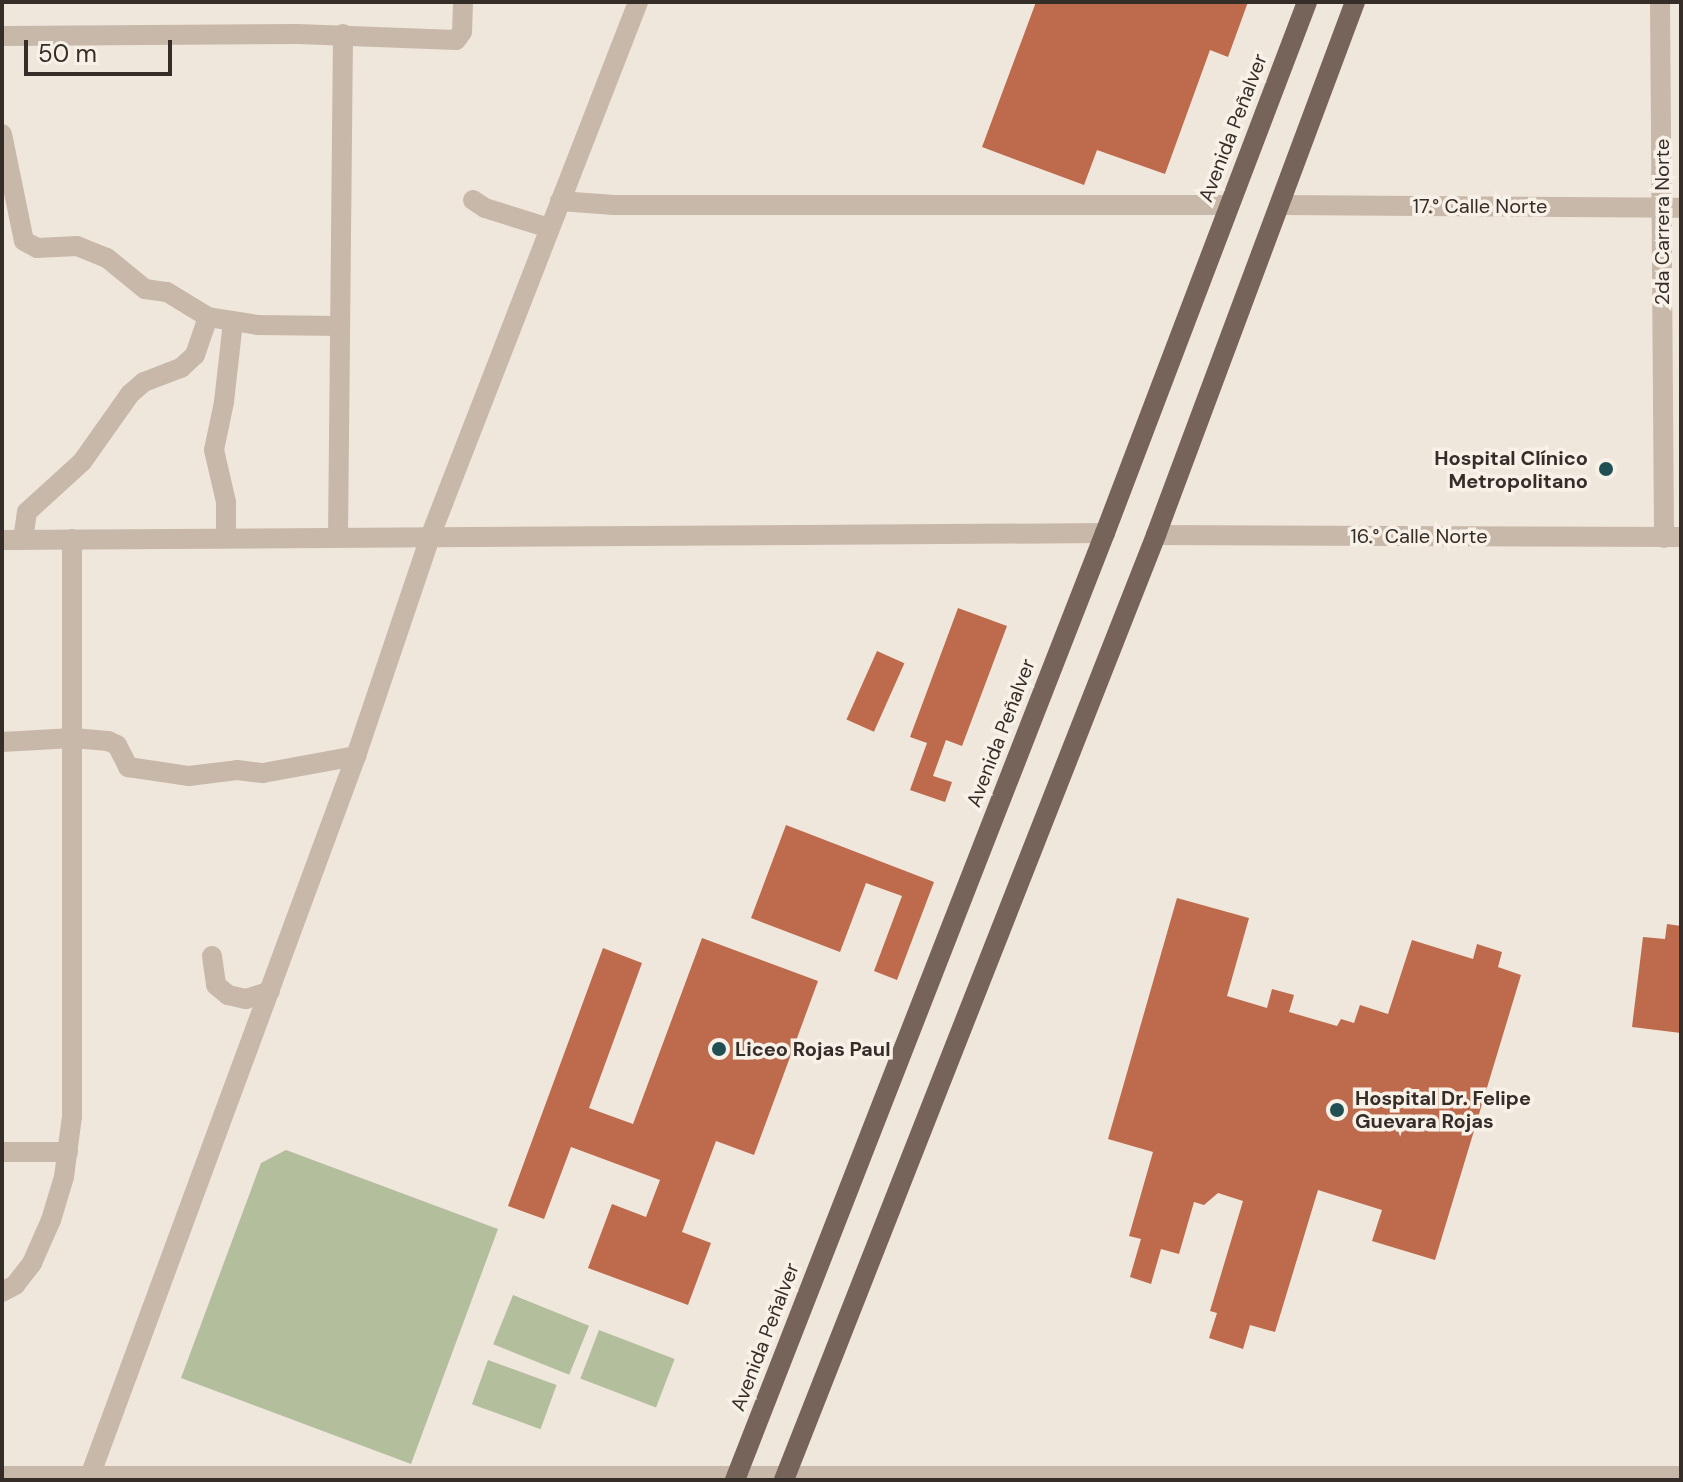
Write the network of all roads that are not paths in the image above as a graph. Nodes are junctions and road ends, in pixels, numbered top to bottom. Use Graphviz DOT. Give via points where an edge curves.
graph roads {
  1 [pos="463,2"];
  2 [pos="638,2"];
  3 [pos="1307,2"];
  4 [pos="1355,2"];
  5 [pos="1660,2"];
  6 [pos="343,34"];
  7 [pos="2,36"];
  8 [pos="2,134"];
  9 [pos="473,200"];
  10 [pos="560,201"];
  11 [pos="1229,205"];
  12 [pos="1280,205"];
  13 [pos="1672,208"];
  14 [pos="549,228"];
  15 [pos="208,317"];
  16 [pos="233,322"];
  17 [pos="340,326"];
  18 [pos="1105,533"];
  19 [pos="1156,535"];
  20 [pos="430,537"];
  21 [pos="226,538"];
  22 [pos="338,538"];
  23 [pos="1672,538"];
  24 [pos="72,539"];
  25 [pos="12,540"];
  26 [pos="73,738"];
  27 [pos="2,742"];
  28 [pos="356,756"];
  29 [pos="212,956"];
  30 [pos="270,991"];
  31 [pos="2,1152"];
  32 [pos="68,1152"];
  33 [pos="2,1292"];
  34 [pos="2,1476"];
  35 [pos="90,1476"];
  36 [pos="1681,1476"];
  37 [pos="736,1478"];
  38 [pos="785,1478"];
  1 -- 6 [label="street" via="462,32 456,40"];
  2 -- 10 [label="street"];
  3 -- 11 [label="main road, Avenida Peñalver"];
  4 -- 12 [label="main road"];
  5 -- 13 [label="street, 2da Carrera Norte"];
  6 -- 7 [label="street"];
  6 -- 17 [label="street"];
  8 -- 15 [label="street" via="24,241 37,248 77,246 107,258 145,289 167,292"];
  9 -- 14 [label="street"];
  10 -- 11 [label="street"];
  10 -- 14 [label="street"];
  11 -- 18 [label="main road, Avenida Peñalver"];
  12 -- 13 [label="street, 17.° Calle Norte"];
  12 -- 19 [label="main road"];
  13 -- 23 [label="street, 2da Carrera Norte"];
  14 -- 20 [label="street"];
  15 -- 16 [label="street"];
  15 -- 25 [label="street" via="195,355 130,394 82,462 27,512"];
  16 -- 17 [label="street"];
  16 -- 21 [label="street" via="214,450 226,502"];
  17 -- 22 [label="street"];
  18 -- 20 [label="street"];
  18 -- 37 [label="main road, Avenida Peñalver"];
  19 -- 23 [label="street, 16.° Calle Norte"];
  19 -- 38 [label="main road"];
  20 -- 22 [label="street"];
  20 -- 28 [label="street"];
  21 -- 22 [label="street"];
  21 -- 24 [label="street"];
  24 -- 25 [label="street"];
  24 -- 26 [label="street"];
  26 -- 27 [label="street"];
  26 -- 28 [label="street" via="117,745 128,767 189,776 237,770 263,773"];
  26 -- 32 [label="street"];
  28 -- 30 [label="street"];
  29 -- 30 [label="street" via="216,985 228,995 246,999"];
  30 -- 35 [label="street"];
  31 -- 32 [label="street"];
  32 -- 33 [label="street" via="51,1220 32,1263 15,1285"];
  34 -- 35 [label="street"];
  35 -- 37 [label="street"];
  36 -- 38 [label="street"];
  37 -- 38 [label="street"];
}
